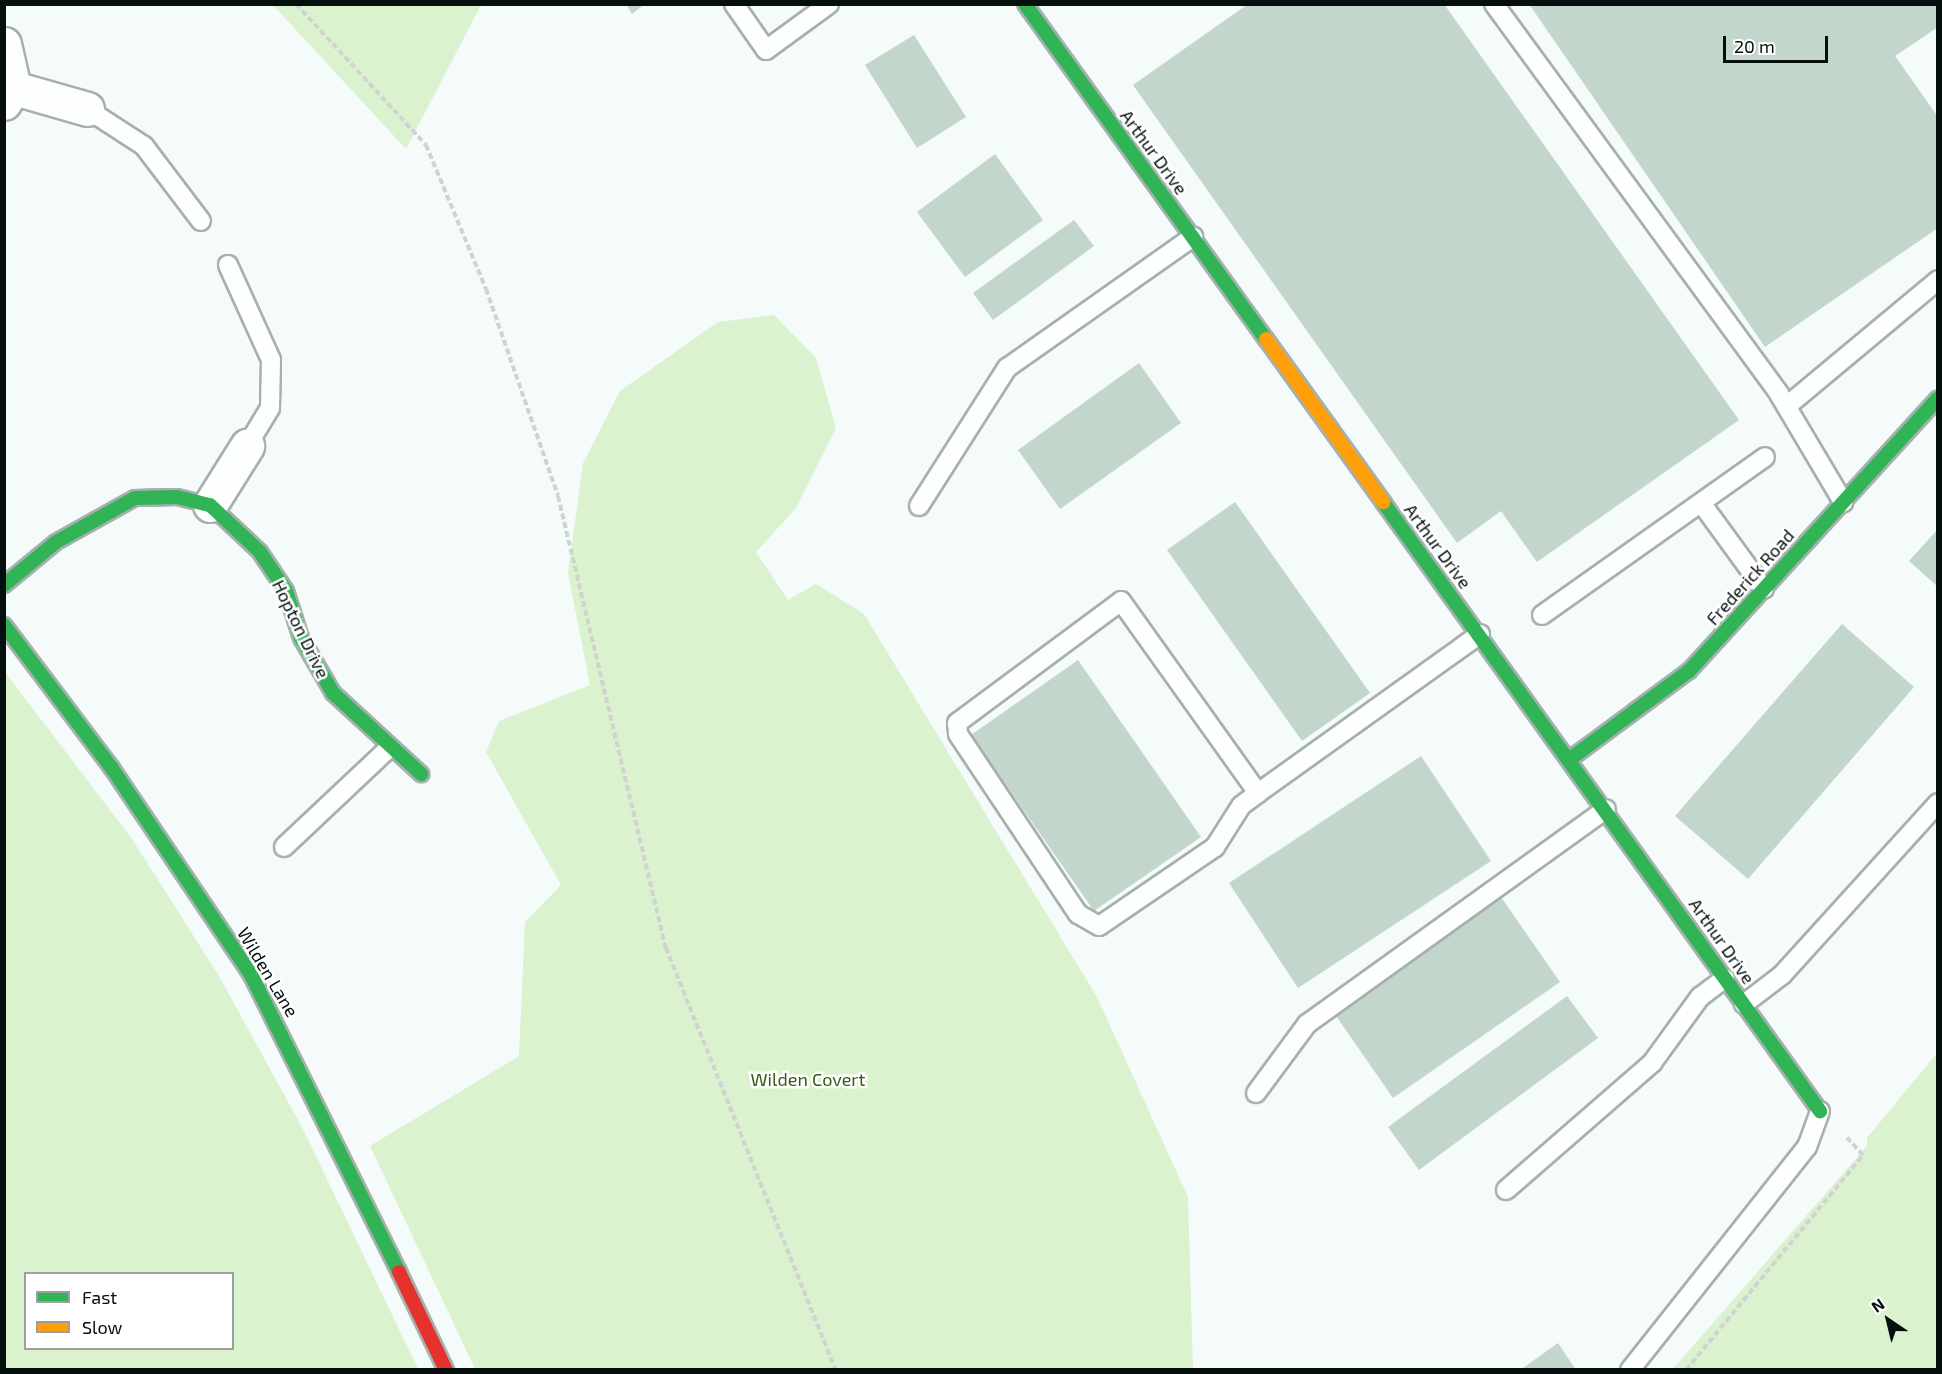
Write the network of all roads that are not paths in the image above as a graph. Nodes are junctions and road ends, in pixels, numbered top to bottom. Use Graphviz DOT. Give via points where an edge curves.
graph roads {
  1 [pos="734,4"];
  2 [pos="829,4"];
  3 [pos="1025,4"];
  4 [pos="1494,4"];
  5 [pos="4,44"];
  6 [pos="9,95"];
  7 [pos="87,109"];
  8 [pos="201,221"];
  9 [pos="1193,237"];
  10 [pos="228,265"];
  11 [pos="1938,280"];
  12 [pos="1938,398"];
  13 [pos="1787,406"];
  14 [pos="247,446"];
  15 [pos="1765,457"];
  16 [pos="1843,502"];
  17 [pos="1702,504"];
  18 [pos="210,505"];
  19 [pos="919,506"];
  20 [pos="4,585"];
  21 [pos="1764,589"];
  22 [pos="1542,615"];
  23 [pos="4,625"];
  24 [pos="1480,634"];
  25 [pos="388,749"];
  26 [pos="1570,759"];
  27 [pos="421,774"];
  28 [pos="1258,793"];
  29 [pos="1938,803"];
  30 [pos="1606,809"];
  31 [pos="284,847"];
  32 [pos="1725,978"];
  33 [pos="1744,1004"];
  34 [pos="1256,1093"];
  35 [pos="1820,1111"];
  36 [pos="1506,1190"];
  37 [pos="446,1370"];
  38 [pos="1630,1370"];
  1 -- 2 [label="lane" via="766,50"];
  3 -- 9 [label="street, Arthur Drive"];
  4 -- 13 [label="lane"];
  5 -- 6 [label="street"];
  6 -- 7 [label="street"];
  7 -- 8 [label="lane" via="144,146"];
  9 -- 19 [label="lane" via="1007,368"];
  9 -- 24 [label="street, Arthur Drive"];
  10 -- 14 [label="lane" via="271,360 270,408"];
  11 -- 13 [label="lane"];
  12 -- 16 [label="street, Frederick Road"];
  13 -- 16 [label="lane"];
  14 -- 18 [label="street"];
  15 -- 17 [label="lane"];
  16 -- 21 [label="street, Frederick Road"];
  17 -- 21 [label="lane"];
  17 -- 22 [label="lane"];
  18 -- 20 [label="street, Hopton Drive" via="177,497 135,498 56,542"];
  18 -- 25 [label="street, Hopton Drive" via="260,552 286,591 302,638 333,693"];
  21 -- 26 [label="street, Frederick Road" via="1689,671"];
  23 -- 37 [label="street, Wilden Lane" via="111,766 250,973 289,1043"];
  24 -- 26 [label="street, Arthur Drive"];
  24 -- 28 [label="lane"];
  25 -- 27 [label="street, Hopton Drive"];
  25 -- 31 [label="lane"];
  26 -- 30 [label="street, Arthur Drive"];
  28 -- 28 [label="lane" via="1121,601 957,723 958,734 1078,914 1099,926 1215,847 1241,806"];
  29 -- 33 [label="lane" via="1806,950"];
  30 -- 32 [label="street, Arthur Drive"];
  30 -- 34 [label="lane" via="1307,1024"];
  32 -- 33 [label="street, Arthur Drive"];
  32 -- 36 [label="lane" via="1700,997 1652,1063"];
  33 -- 35 [label="street, Arthur Drive"];
  35 -- 38 [label="lane" via="1807,1147"];
}
